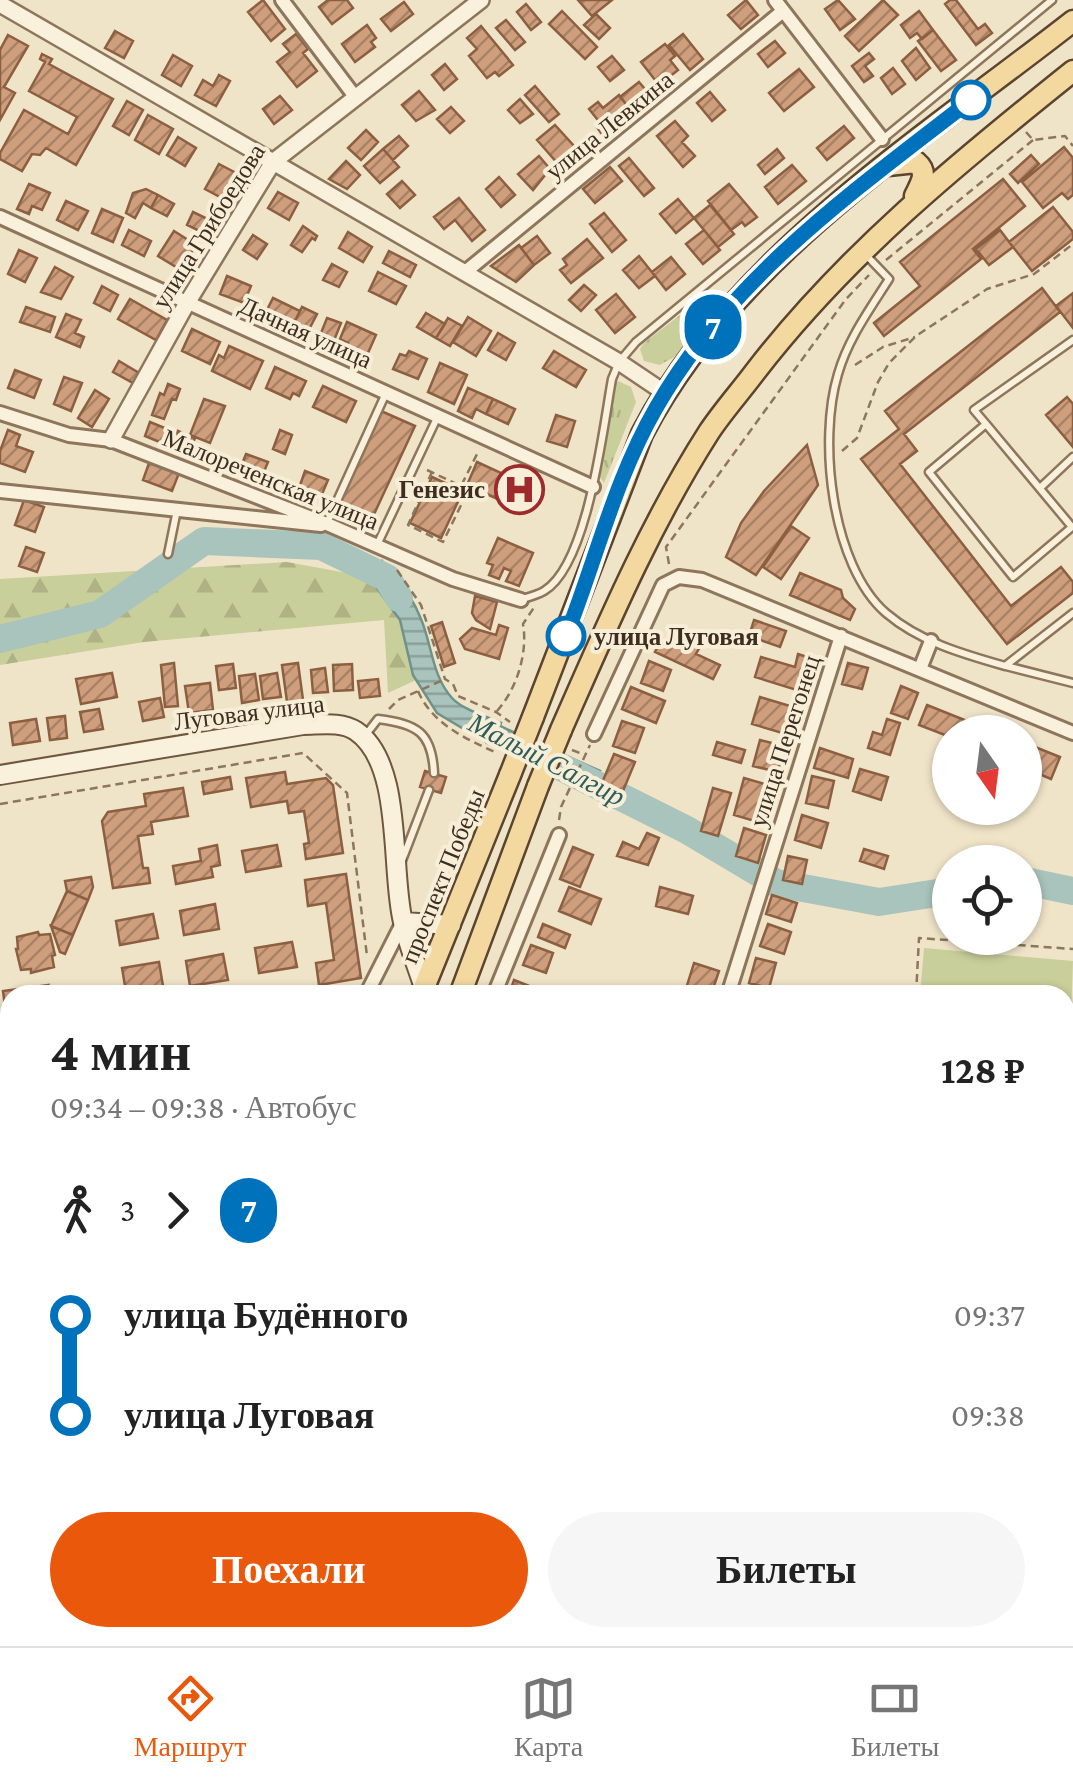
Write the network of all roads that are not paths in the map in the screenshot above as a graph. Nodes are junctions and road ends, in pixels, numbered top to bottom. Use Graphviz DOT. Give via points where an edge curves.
graph roads {
  1 [pos="282,0"];
  2 [pos="481,0"];
  3 [pos="1052,0"];
  4 [pos="1,2"];
  5 [pos="779,5"];
  6 [pos="1073,21"];
  7 [pos="1073,71"];
  8 [pos="356,98"];
  9 [pos="882,139"];
  10 [pos="273,162"];
  11 [pos="887,166"];
  12 [pos="912,202"];
  13 [pos="0,218"];
  14 [pos="862,251"];
  15 [pos="464,274"];
  16 [pos="187,303"];
  17 [pos="1073,340"];
  18 [pos="619,362"];
  19 [pos="386,393"];
  20 [pos="665,394"];
  21 [pos="0,413"];
  22 [pos="437,416"];
  23 [pos="986,424"];
  24 [pos="110,440"];
  25 [pos="1073,458"];
  26 [pos="593,488"];
  27 [pos="1040,488"];
  28 [pos="0,492"];
  29 [pos="178,509"];
  30 [pos="326,524"];
  31 [pos="1072,528"];
  32 [pos="377,545"];
  33 [pos="168,554"];
  34 [pos="521,600"];
  35 [pos="1073,613"];
  36 [pos="841,636"];
  37 [pos="930,641"];
  38 [pos="1005,666"];
  39 [pos="920,669"];
  40 [pos="1073,684"];
  41 [pos="1073,733"];
  42 [pos="594,734"];
  43 [pos="363,738"];
  44 [pos="434,773"];
  45 [pos="0,776"];
  46 [pos="429,790"];
  47 [pos="558,832"];
  48 [pos="395,877"];
  49 [pos="403,922"];
  50 [pos="451,925"];
  51 [pos="371,985"];
  52 [pos="420,985"];
  53 [pos="425,985"];
  54 [pos="464,985"];
  55 [pos="498,985"];
  56 [pos="731,985"];
  1 -- 8 [label="street"];
  2 -- 8 [label="street, улица Грибоедова"];
  3 -- 9 [label="lane"];
  4 -- 10 [label="street"];
  5 -- 9 [label="street"];
  5 -- 15 [label="street, улица Левкина"];
  6 -- 11 [label="main road"];
  7 -- 12 [label="main road"];
  8 -- 10 [label="street, улица Грибоедова"];
  9 -- 18 [label="lane"];
  10 -- 15 [label="street"];
  10 -- 16 [label="street, улица Грибоедова"];
  11 -- 12 [label="main road" via="922,167"];
  11 -- 20 [label="main road" via="752,282"];
  12 -- 14 [label="main road"];
  13 -- 16 [label="street, Дачная улица"];
  14 -- 37 [label="lane" via="889,279 839,371 830,479 842,536 861,581 884,612"];
  14 -- 54 [label="main road, bridge" via="793,322 712,428 632,568 538,786"];
  15 -- 18 [label="street"];
  16 -- 19 [label="street, Дачная улица"];
  16 -- 24 [label="street, улица Грибоедова"];
  17 -- 23 [label="lane" via="974,410"];
  18 -- 20 [label="street"];
  18 -- 26 [label="lane"];
  19 -- 22 [label="street, Дачная улица"];
  19 -- 30 [label="lane"];
  20 -- 50 [label="main road, проспект Победы, bridge" via="629,464"];
  21 -- 24 [label="street, Малореченская улица"];
  22 -- 26 [label="street, Дачная улица"];
  22 -- 32 [label="lane"];
  23 -- 27 [label="lane"];
  23 -- 31 [label="lane" via="929,472 1014,577"];
  24 -- 30 [label="street, Малореченская улица"];
  25 -- 27 [label="lane"];
  26 -- 34 [label="lane" via="574,550 547,590"];
  27 -- 31 [label="lane"];
  28 -- 29 [label="street"];
  29 -- 30 [label="street"];
  29 -- 33 [label="lane"];
  30 -- 32 [label="street, Малореченская улица"];
  32 -- 34 [label="street, Малореченская улица"];
  35 -- 38 [label="lane"];
  36 -- 39 [label="street"];
  36 -- 42 [label="street" via="702,580 679,578 663,585"];
  36 -- 56 [label="street, улица Перегонец"];
  37 -- 38 [label="lane"];
  37 -- 39 [label="street"];
  38 -- 40 [label="lane"];
  39 -- 41 [label="street"];
  43 -- 44 [label="lane" via="378,719 415,728 426,737"];
  43 -- 45 [label="main road, Луговая улица" via="342,726 303,725"];
  43 -- 48 [label="main road" via="384,775"];
  46 -- 48 [label="lane"];
  47 -- 55 [label="street"];
  48 -- 49 [label="main road"];
  49 -- 50 [label="main road"];
  49 -- 51 [label="street"];
  49 -- 52 [label="main road"];
  50 -- 53 [label="main road, проспект Победы"];
}
